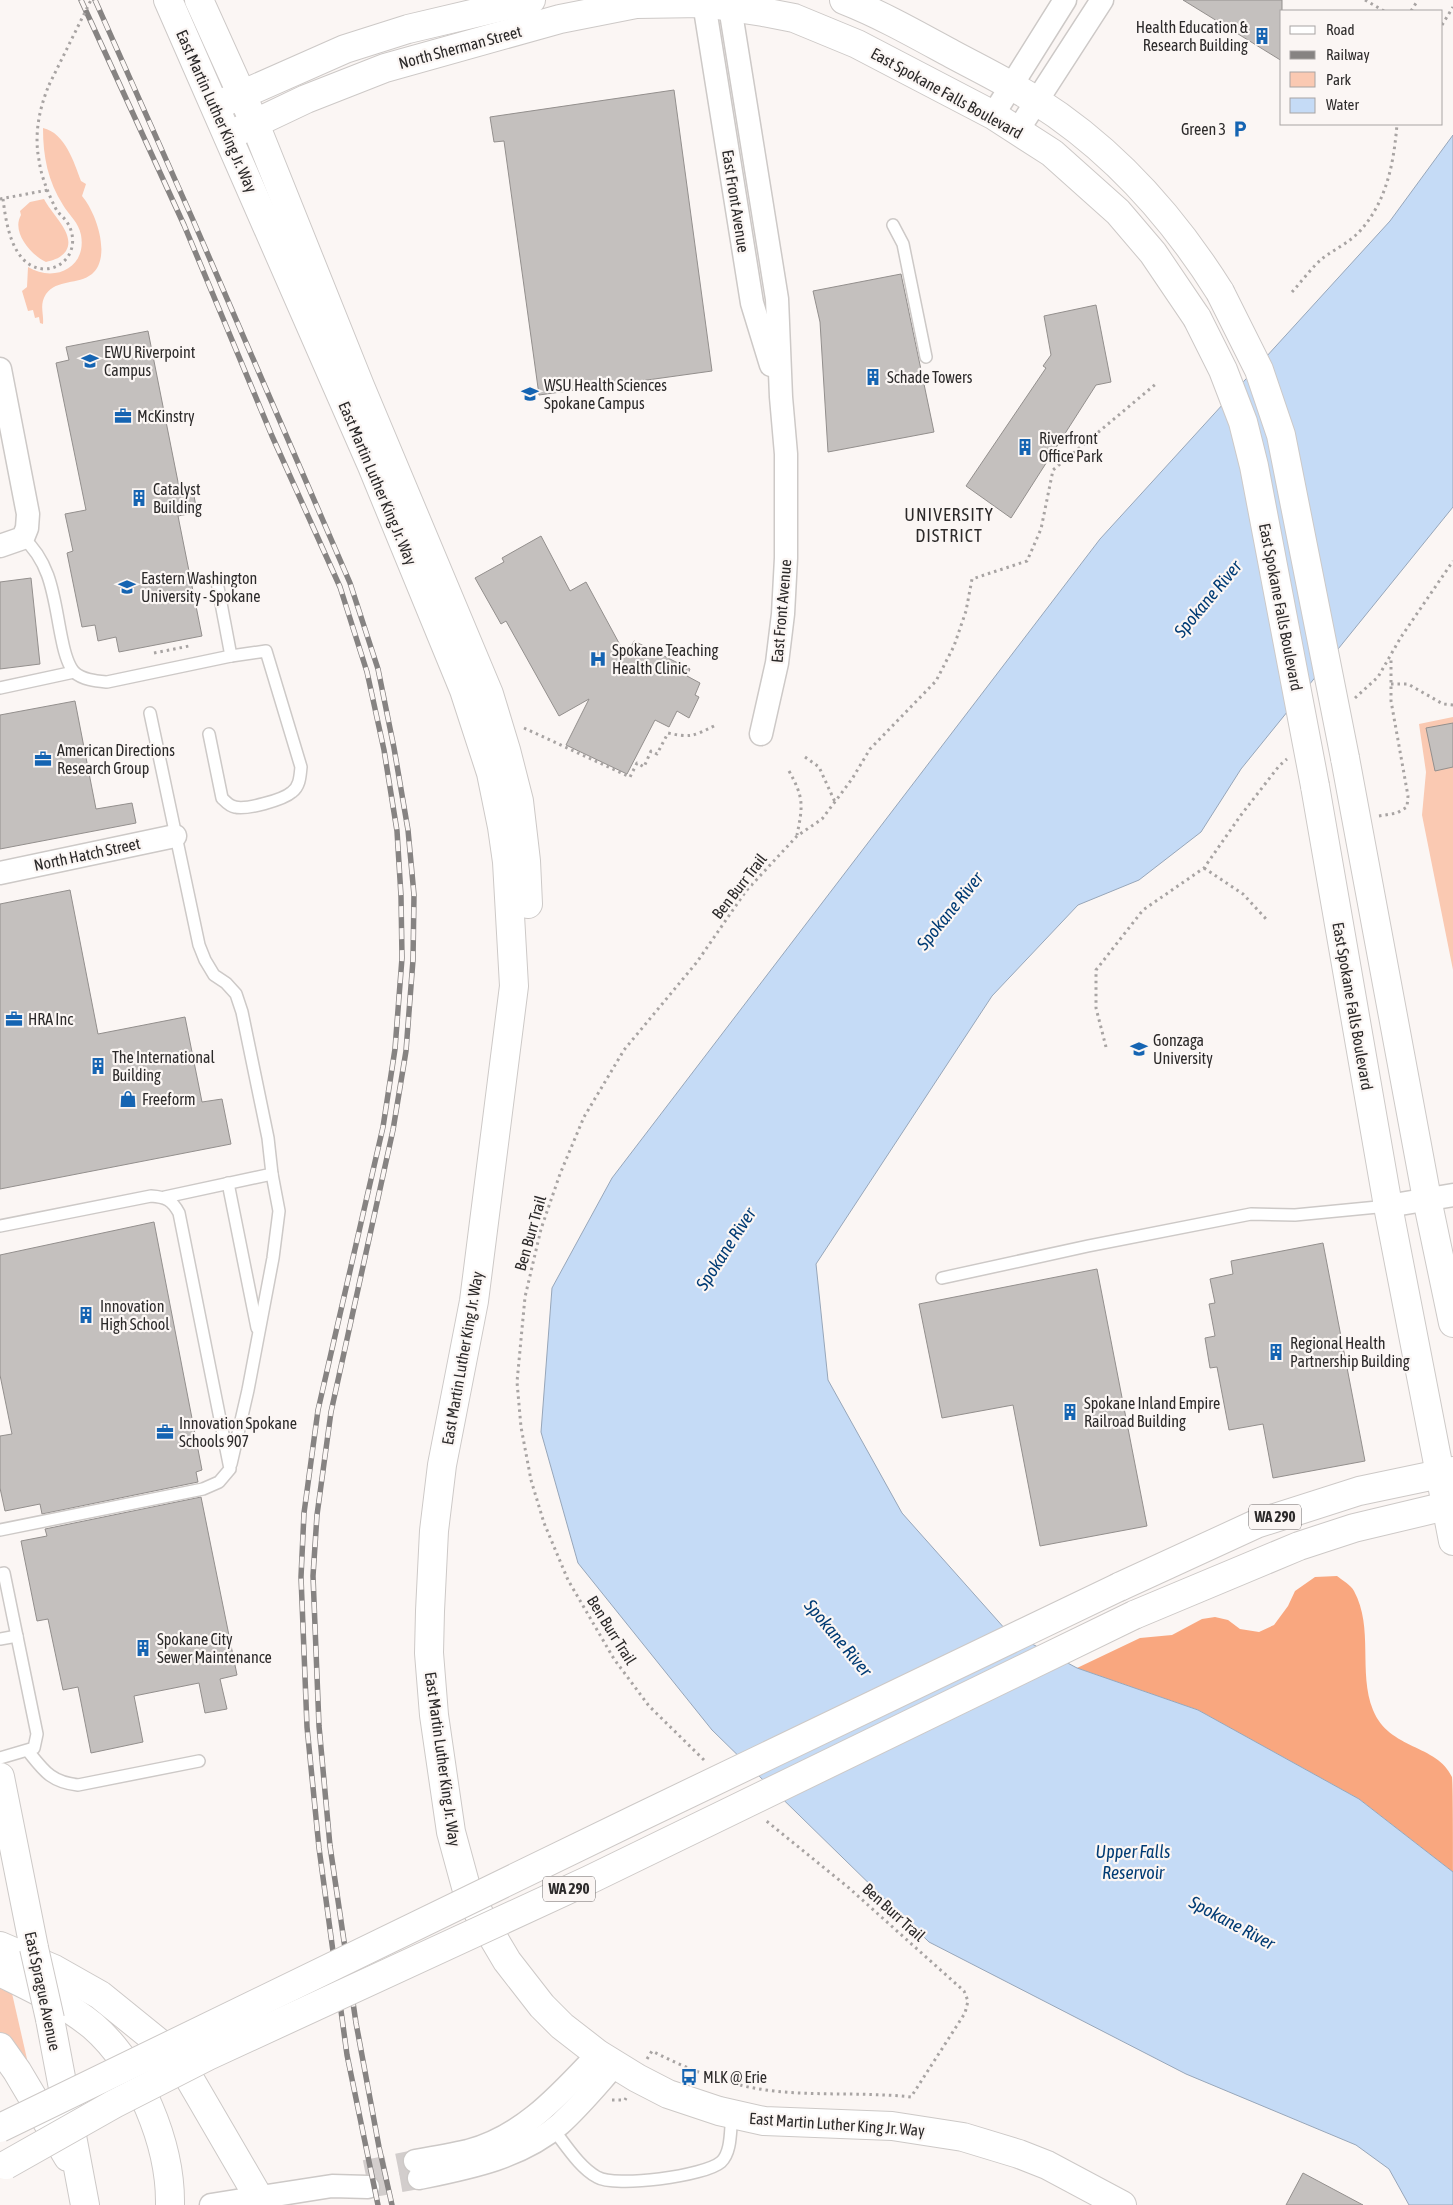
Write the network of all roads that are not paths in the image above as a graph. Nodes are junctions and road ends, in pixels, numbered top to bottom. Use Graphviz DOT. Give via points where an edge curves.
graph roads {
  1 [pos="168,0"];
  2 [pos="198,0"];
  3 [pos="531,0"];
  4 [pos="844,0"];
  5 [pos="1065,0"];
  6 [pos="1102,0"];
  7 [pos="716,3"];
  8 [pos="1011,86"];
  9 [pos="242,94"];
  10 [pos="1036,101"];
  11 [pos="215,106"];
  12 [pos="993,115"];
  13 [pos="255,124"];
  14 [pos="1018,130"];
  15 [pos="228,136"];
  16 [pos="893,225"];
  17 [pos="926,357"];
  18 [pos="0,370"];
  19 [pos="24,538"];
  20 [pos="0,546"];
  21 [pos="217,582"];
  22 [pos="231,656"];
  23 [pos="74,672"];
  24 [pos="0,688"];
  25 [pos="150,713"];
  26 [pos="210,734"];
  27 [pos="761,734"];
  28 [pos="175,836"];
  29 [pos="0,873"];
  30 [pos="514,986"];
  31 [pos="272,1174"];
  32 [pos="228,1183"];
  33 [pos="165,1197"];
  34 [pos="1440,1197"];
  35 [pos="1388,1206"];
  36 [pos="0,1226"];
  37 [pos="942,1278"];
  38 [pos="1453,1323"];
  39 [pos="258,1335"];
  40 [pos="230,1469"];
  41 [pos="1446,1472"];
  42 [pos="1449,1506"];
  43 [pos="0,1530"];
  44 [pos="1453,1541"];
  45 [pos="0,1574"];
  46 [pos="17,1636"];
  47 [pos="0,1640"];
  48 [pos="28,1751"];
  49 [pos="0,1758"];
  50 [pos="199,1761"];
  51 [pos="0,1777"];
  52 [pos="0,1946"];
  53 [pos="0,1972"];
  54 [pos="0,2047"];
  55 [pos="606,2059"];
  56 [pos="732,2115"];
  57 [pos="0,2128"];
  58 [pos="553,2129"];
  59 [pos="3,2167"];
  60 [pos="366,2179"];
  61 [pos="83,2194"];
  62 [pos="170,2197"];
  63 [pos="259,2198"];
  64 [pos="210,2205"];
  65 [pos="1122,2205"];
  1 -- 11 [label="main road, East Martin Luther King Jr. Way"];
  2 -- 9 [label="main road, East Martin Luther King Jr. Way"];
  3 -- 9 [label="main road, North Sherman Street" via="345,49"];
  4 -- 8 [label="main road"];
  5 -- 8 [label="street"];
  6 -- 10 [label="street"];
  7 -- 12 [label="main road, East Spokane Falls Boulevard" via="794,18 842,38"];
  7 -- 13 [label="main road, North Sherman Street" via="636,4 560,19 385,68 306,99"];
  7 -- 27 [label="street, East Front Avenue" via="777,299 780,396 786,454 786,558 777,663"];
  8 -- 10 [label="main road"];
  8 -- 12 [label="street"];
  9 -- 11 [label="main road, North Sherman Street"];
  9 -- 13 [label="main road, East Martin Luther King Jr. Way"];
  10 -- 14 [label="street"];
  10 -- 34 [label="main road, bridge" via="1086,138 1128,175 1164,214 1220,292 1259,370 1281,435 1345,758"];
  11 -- 15 [label="main road, East Martin Luther King Jr. Way"];
  12 -- 14 [label="main road, East Spokane Falls Boulevard"];
  13 -- 15 [label="main road, North Sherman Street"];
  13 -- 30 [label="main road, East Martin Luther King Jr. Way" via="498,721 519,801 528,895 522,972"];
  14 -- 35 [label="main road, East Spokane Falls Boulevard, bridge" via="1052,153 1118,212 1153,254 1197,318 1223,370 1243,422 1315,786"];
  15 -- 30 [label="main road, East Martin Luther King Jr. Way" via="372,466 472,711 490,772 507,862"];
  16 -- 17 [label="lane" via="903,244"];
  18 -- 19 [label="street" via="28,514"];
  19 -- 20 [label="street"];
  19 -- 23 [label="lane" via="46,567 66,656"];
  21 -- 22 [label="lane"];
  22 -- 23 [label="lane" via="107,682 89,680"];
  22 -- 26 [label="lane" via="266,650 301,767 300,781 293,792 281,799 236,808 228,805 222,798"];
  23 -- 24 [label="lane"];
  25 -- 28 [label="lane"];
  28 -- 29 [label="street, North Hatch Street"];
  28 -- 31 [label="lane" via="202,953 214,975 236,994 242,1012 268,1138"];
  30 -- 55 [label="main road, East Martin Luther King Jr. Way" via="474,1301 436,1512 429,1653 434,1715 446,1805 466,1887 493,1939 521,1981 562,2026"];
  31 -- 32 [label="lane"];
  31 -- 39 [label="lane" via="279,1212"];
  32 -- 33 [label="lane"];
  32 -- 39 [label="lane"];
  33 -- 36 [label="lane" via="133,1199"];
  33 -- 40 [label="lane" via="179,1213"];
  34 -- 35 [label="street"];
  34 -- 38 [label="main road"];
  35 -- 37 [label="lane" via="1295,1215 1251,1214"];
  35 -- 41 [label="main road, East Spokane Falls Boulevard"];
  39 -- 40 [label="lane"];
  40 -- 43 [label="lane" via="219,1482 203,1489"];
  41 -- 42 [label="main road, East Spokane Falls Boulevard"];
  41 -- 57 [label="main road, WA 290, bridge" via="1359,1491 1256,1524 636,1818"];
  42 -- 44 [label="main road, East Spokane Falls Boulevard"];
  42 -- 59 [label="main road, WA 290, bridge" via="1363,1525 1299,1546 1134,1615 589,1880 208,2056 114,2104"];
  45 -- 46 [label="lane" via="4,1573"];
  46 -- 47 [label="lane"];
  46 -- 48 [label="lane" via="37,1734 34,1748"];
  48 -- 49 [label="lane"];
  48 -- 50 [label="lane" via="54,1780 78,1785"];
  51 -- 61 [label="main road, East Sprague Avenue, bridge"];
  52 -- 63 [label="main road" via="54,1969 100,1995 168,2050 188,2076"];
  53 -- 62 [label="main road" via="53,1998 94,2028 110,2046 136,2083 153,2120 167,2166"];
  54 -- 61 [label="main road" via="17,2071"];
  55 -- 56 [label="main road, East Martin Luther King Jr. Way" via="668,2094"];
  55 -- 58 [label="street" via="570,2114"];
  55 -- 58 [label="street" via="510,2133 417,2169 465,2168 508,2155"];
  56 -- 58 [label="lane" via="728,2154 720,2163 699,2172 628,2182 597,2177 576,2158"];
  56 -- 65 [label="main road, East Martin Luther King Jr. Way" via="784,2122 892,2126 963,2138 1047,2165"];
  60 -- 63 [label="street"];
  63 -- 64 [label="street"];
}
